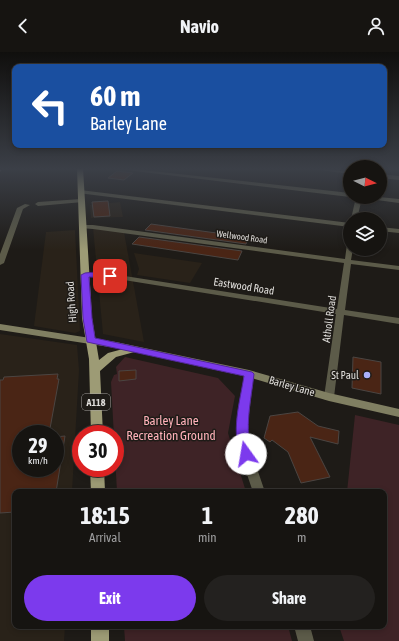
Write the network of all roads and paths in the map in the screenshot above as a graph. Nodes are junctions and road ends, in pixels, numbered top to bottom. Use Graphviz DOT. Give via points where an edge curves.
graph roads {
  1 [pos="80,195"];
  2 [pos="109,195"];
  3 [pos="387,200"];
  4 [pos="81,201"];
  5 [pos="399,201"];
  6 [pos="38,204"];
  7 [pos="27,205"];
  8 [pos="343,224"];
  9 [pos="82,227"];
  10 [pos="387,230"];
  11 [pos="399,231"];
  12 [pos="348,256"];
  13 [pos="347,261"];
  14 [pos="0,264"];
  15 [pos="399,268"];
  16 [pos="85,275"];
  17 [pos="341,312"];
  18 [pos="399,321"];
  19 [pos="0,327"];
  20 [pos="90,340"];
  21 [pos="134,349"];
  22 [pos="94,370"];
  23 [pos="249,374"];
  24 [pos="329,397"];
  25 [pos="399,413"];
  26 [pos="97,425"];
  27 [pos="97,477"];
  28 [pos="98,489"];
  29 [pos="258,489"];
  30 [pos="100,629"];
  31 [pos="303,629"];
  32 [pos="100,641"];
  33 [pos="306,641"];
  1 -- 4 [label="main road, High Road / A118"];
  2 -- 8 [label="street"];
  3 -- 5 [label="street"];
  4 -- 6 [label="street"];
  4 -- 9 [label="main road, High Road / A118"];
  7 -- 14 [label="street" via="20,208"];
  9 -- 13 [label="street, Wellwood Road"];
  9 -- 16 [label="main road, High Road / A118"];
  10 -- 11 [label="street"];
  12 -- 13 [label="street, Atholl Road"];
  13 -- 15 [label="street, Wellwood Road"];
  13 -- 17 [label="street, Atholl Road"];
  16 -- 17 [label="street, Eastwood Road" via="99,274"];
  16 -- 20 [label="main road, High Road / A118"];
  17 -- 18 [label="street, Eastwood Road"];
  17 -- 24 [label="street, Atholl Road"];
  19 -- 20 [label="main road, Barley Lane"];
  20 -- 21 [label="main road, Barley Lane"];
  20 -- 22 [label="main road, High Road / A118"];
  21 -- 22 [label="main road" via="112,355"];
  21 -- 23 [label="main road, Barley Lane"];
  22 -- 26 [label="main road, High Road / A118"];
  23 -- 24 [label="main road, Barley Lane"];
  23 -- 29 [label="street" via="242,442"];
  24 -- 25 [label="main road, Barley Lane"];
  27 -- 28 [label="main road"];
  30 -- 32 [label="main road"];
  31 -- 33 [label="street"];
}
